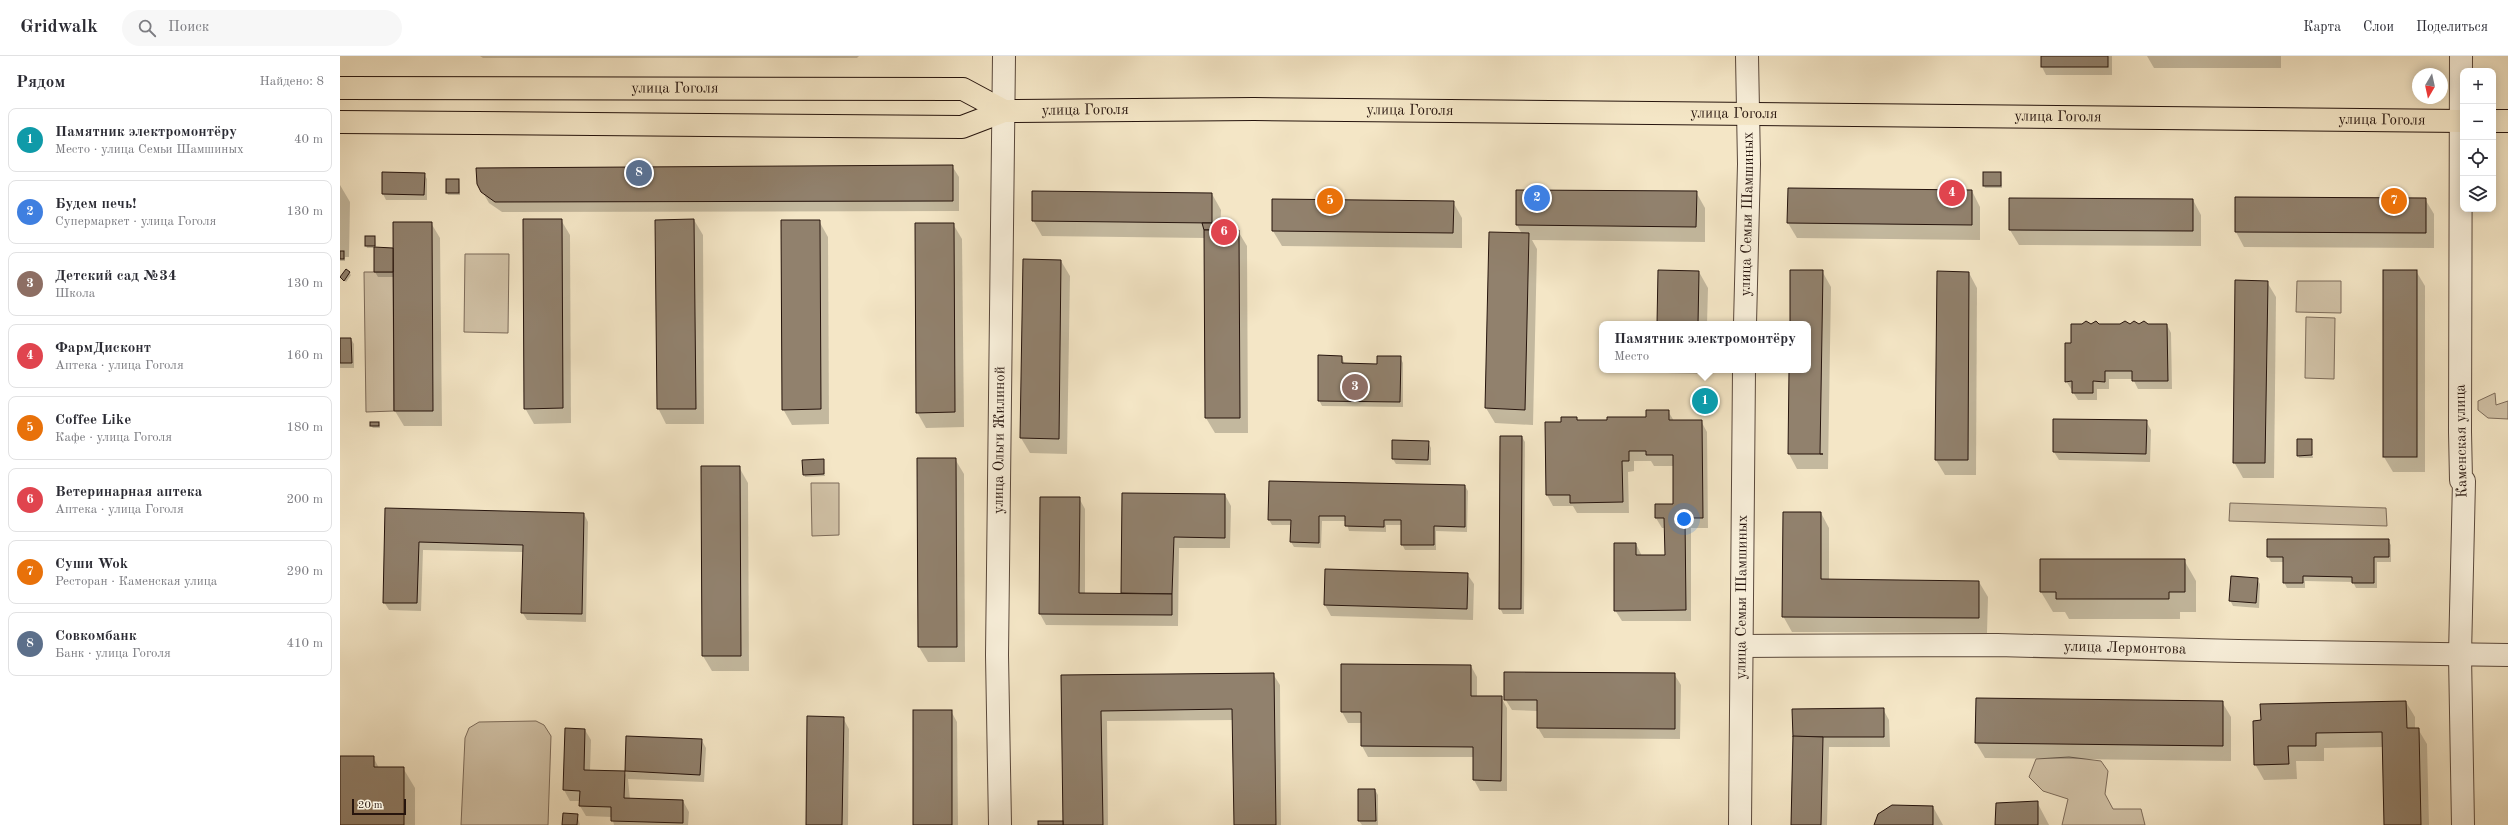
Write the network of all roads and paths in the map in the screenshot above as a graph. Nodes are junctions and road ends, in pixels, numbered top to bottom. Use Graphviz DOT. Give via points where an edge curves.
graph roads {
  1 [pos="1004,56"];
  2 [pos="1747,56"];
  3 [pos="2461,56"];
  4 [pos="340,88"];
  5 [pos="2462,104"];
  6 [pos="1004,110"];
  7 [pos="1749,114"];
  8 [pos="2460,121"];
  9 [pos="2496,121"];
  10 [pos="2508,121"];
  11 [pos="340,122"];
  12 [pos="2462,140"];
  13 [pos="1745,321"];
  14 [pos="1744,373"];
  15 [pos="1742,646"];
  16 [pos="2460,655"];
  17 [pos="2508,655"];
  18 [pos="1000,825"];
  19 [pos="1740,825"];
  20 [pos="2463,825"];
  1 -- 6 [label="street, улица Ольги Жилиной"];
  2 -- 7 [label="street, улица Семьи Шамшиных"];
  3 -- 5 [label="street, Каменская улица"];
  4 -- 6 [label="main road, улица Гоголя" via="963,89"];
  6 -- 7 [label="main road, улица Гоголя" via="1254,109"];
  6 -- 11 [label="main road, улица Гоголя" via="962,127"];
  6 -- 18 [label="street, улица Ольги Жилиной" via="997,668"];
  7 -- 8 [label="main road, улица Гоголя"];
  7 -- 13 [label="street, улица Семьи Шамшиных"];
  9 -- 10 [label="main road"];
  12 -- 16 [label="street, Каменская улица" via="2460,432 2461,480 2464,481"];
  14 -- 15 [label="street, улица Семьи Шамшиных"];
  15 -- 16 [label="street, улица Лермонтова" via="1997,644"];
  15 -- 19 [label="street, улица Семьи Шамшиных"];
  16 -- 17 [label="street, улица Лермонтова"];
  16 -- 20 [label="street, Каменская улица"];
}
